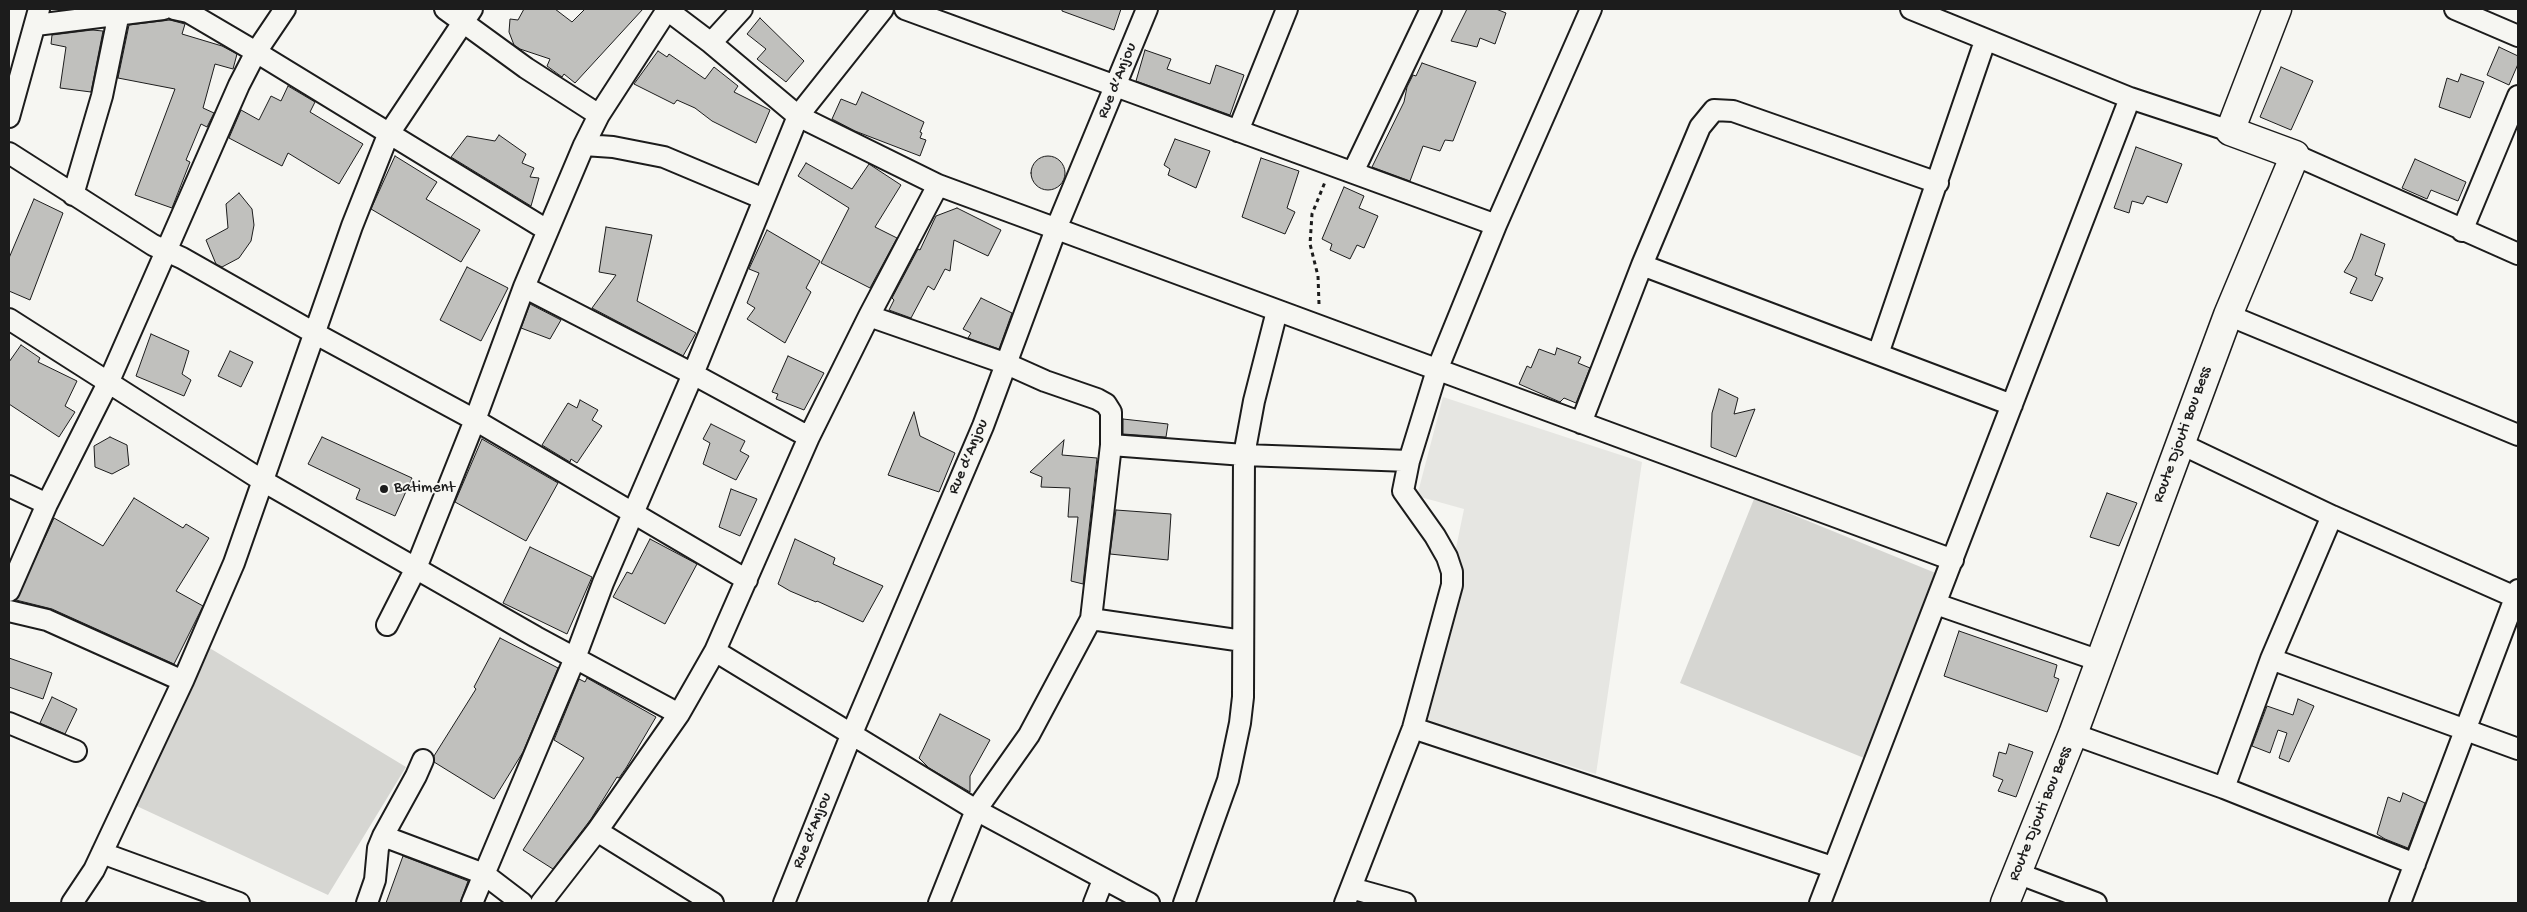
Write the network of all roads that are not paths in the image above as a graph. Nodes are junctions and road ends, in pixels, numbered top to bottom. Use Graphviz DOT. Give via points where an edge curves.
graph roads {
  1 [pos="163,9"];
  2 [pos="174,9"];
  3 [pos="285,9"];
  4 [pos="445,9"];
  5 [pos="666,9"];
  6 [pos="742,9"];
  7 [pos="905,9"];
  8 [pos="1147,9"];
  9 [pos="1286,9"];
  10 [pos="1431,9"];
  11 [pos="1591,9"];
  12 [pos="1911,9"];
  13 [pos="2278,9"];
  14 [pos="2455,9"];
  15 [pos="879,10"];
  16 [pos="119,13"];
  17 [pos="467,15"];
  18 [pos="38,17"];
  19 [pos="2518,36"];
  20 [pos="1985,41"];
  21 [pos="711,43"];
  22 [pos="256,52"];
  23 [pos="1116,86"];
  24 [pos="2518,96"];
  25 [pos="2130,98"];
  26 [pos="599,115"];
  27 [pos="798,116"];
  28 [pos="9,117"];
  29 [pos="1238,130"];
  30 [pos="2230,131"];
  31 [pos="388,135"];
  32 [pos="584,145"];
  33 [pos="9,153"];
  34 [pos="2295,155"];
  35 [pos="1353,172"];
  36 [pos="1938,183"];
  37 [pos="938,185"];
  38 [pos="73,195"];
  39 [pos="764,199"];
  40 [pos="1496,225"];
  41 [pos="1056,229"];
  42 [pos="547,230"];
  43 [pos="2462,231"];
  44 [pos="165,252"];
  45 [pos="2518,254"];
  46 [pos="1642,265"];
  47 [pos="524,287"];
  48 [pos="1277,311"];
  49 [pos="2228,315"];
  50 [pos="869,316"];
  51 [pos="9,319"];
  52 [pos="316,334"];
  53 [pos="1878,354"];
  54 [pos="1008,364"];
  55 [pos="1437,370"];
  56 [pos="693,374"];
  57 [pos="109,381"];
  58 [pos="2012,405"];
  59 [pos="475,420"];
  60 [pos="1581,423"];
  61 [pos="2518,435"];
  62 [pos="809,437"];
  63 [pos="2179,443"];
  64 [pos="1111,445"];
  65 [pos="1244,455"];
  66 [pos="1409,461"];
  67 [pos="263,481"];
  68 [pos="9,486"];
  69 [pos="47,504"];
  70 [pos="633,512"];
  71 [pos="2332,516"];
  72 [pos="1953,560"];
  73 [pos="416,568"];
  74 [pos="747,580"];
  75 [pos="9,591"];
  76 [pos="2517,594"];
  77 [pos="1936,604"];
  78 [pos="9,611"];
  79 [pos="1091,618"];
  80 [pos="387,625"];
  81 [pos="1243,641"];
  82 [pos="715,651"];
  83 [pos="575,658"];
  84 [pos="2271,659"];
  85 [pos="2100,661"];
  86 [pos="183,681"];
  87 [pos="679,714"];
  88 [pos="9,723"];
  89 [pos="1413,728"];
  90 [pos="2466,732"];
  91 [pos="852,733"];
  92 [pos="2073,734"];
  93 [pos="2518,749"];
  94 [pos="76,751"];
  95 [pos="423,760"];
  96 [pos="2224,788"];
  97 [pos="976,810"];
  98 [pos="597,830"];
  99 [pos="383,836"];
  100 [pos="102,854"];
  101 [pos="2415,864"];
  102 [pos="1832,867"];
  103 [pos="2017,873"];
  104 [pos="484,874"];
  105 [pos="1103,880"];
  106 [pos="1348,896"];
  107 [pos="72,903"];
  108 [pos="240,903"];
  109 [pos="367,903"];
  110 [pos="472,903"];
  111 [pos="522,903"];
  112 [pos="541,903"];
  113 [pos="713,903"];
  114 [pos="784,903"];
  115 [pos="939,903"];
  116 [pos="1094,903"];
  117 [pos="1149,903"];
  118 [pos="1184,903"];
  119 [pos="1405,903"];
  120 [pos="1820,903"];
  121 [pos="2006,903"];
  122 [pos="2096,903"];
  123 [pos="2400,903"];
  1 -- 16 [label="street"];
  2 -- 22 [label="street" via="188,12"];
  3 -- 22 [label="street"];
  4 -- 17 [label="street"];
  5 -- 21 [label="street"];
  5 -- 26 [label="street"];
  6 -- 21 [label="street"];
  7 -- 23 [label="street"];
  8 -- 23 [label="street, Rue d’Anjou"];
  9 -- 29 [label="street"];
  10 -- 35 [label="street"];
  11 -- 40 [label="street"];
  12 -- 20 [label="street"];
  13 -- 30 [label="main road"];
  14 -- 19 [label="street"];
  15 -- 27 [label="street"];
  16 -- 18 [label="street"];
  16 -- 38 [label="street" via="102,96"];
  17 -- 26 [label="street" via="526,68"];
  17 -- 31 [label="street"];
  18 -- 28 [label="street"];
  20 -- 25 [label="street"];
  20 -- 36 [label="street"];
  21 -- 27 [label="street"];
  22 -- 31 [label="street"];
  22 -- 44 [label="street"];
  23 -- 29 [label="street"];
  23 -- 41 [label="street, Rue d’Anjou"];
  24 -- 43 [label="street"];
  25 -- 30 [label="street"];
  25 -- 58 [label="street"];
  26 -- 32 [label="street"];
  27 -- 37 [label="street"];
  27 -- 39 [label="street"];
  29 -- 35 [label="street"];
  30 -- 34 [label="main road"];
  31 -- 42 [label="street"];
  31 -- 52 [label="street" via="352,226"];
  32 -- 39 [label="street" via="613,146 664,158"];
  32 -- 42 [label="street"];
  33 -- 38 [label="street"];
  34 -- 43 [label="street"];
  34 -- 49 [label="main road, Route Djouti Bou Bess"];
  35 -- 40 [label="street"];
  36 -- 46 [label="street" via="1734,111 1714,110 1700,127"];
  36 -- 53 [label="street"];
  37 -- 41 [label="street"];
  37 -- 50 [label="street"];
  38 -- 44 [label="street"];
  39 -- 56 [label="street"];
  40 -- 55 [label="street"];
  41 -- 48 [label="street"];
  41 -- 54 [label="street, Rue d’Anjou"];
  42 -- 47 [label="street"];
  43 -- 45 [label="street"];
  44 -- 52 [label="street" via="182,258"];
  44 -- 57 [label="street"];
  46 -- 53 [label="street"];
  46 -- 60 [label="street"];
  47 -- 56 [label="street"];
  47 -- 59 [label="street"];
  48 -- 55 [label="street"];
  48 -- 65 [label="street"];
  49 -- 61 [label="street"];
  49 -- 63 [label="main road, Route Djouti Bou Bess"];
  50 -- 54 [label="street"];
  50 -- 62 [label="street"];
  51 -- 57 [label="street"];
  52 -- 59 [label="street"];
  52 -- 67 [label="street"];
  53 -- 58 [label="street"];
  54 -- 64 [label="street" via="1106,404 1111,412"];
  54 -- 91 [label="street, Rue d’Anjou"];
  55 -- 60 [label="street"];
  55 -- 66 [label="street"];
  56 -- 62 [label="street"];
  56 -- 70 [label="street"];
  57 -- 67 [label="street"];
  57 -- 69 [label="street"];
  58 -- 72 [label="street"];
  59 -- 70 [label="street"];
  59 -- 73 [label="street"];
  60 -- 72 [label="street"];
  62 -- 74 [label="street"];
  63 -- 71 [label="street"];
  63 -- 85 [label="main road, Route Djouti Bou Bess"];
  64 -- 65 [label="street"];
  64 -- 79 [label="street"];
  65 -- 66 [label="street"];
  65 -- 81 [label="street"];
  66 -- 89 [label="street" via="1402,491 1435,536 1452,572 1443,621"];
  67 -- 73 [label="street"];
  67 -- 86 [label="street" via="234,563"];
  68 -- 69 [label="street"];
  69 -- 75 [label="street"];
  70 -- 74 [label="street"];
  70 -- 83 [label="street"];
  71 -- 76 [label="street"];
  71 -- 84 [label="street"];
  72 -- 77 [label="street"];
  73 -- 80 [label="street"];
  73 -- 83 [label="street"];
  74 -- 82 [label="street"];
  76 -- 90 [label="street"];
  77 -- 85 [label="street"];
  77 -- 102 [label="street"];
  78 -- 86 [label="street" via="47,620"];
  79 -- 81 [label="street"];
  79 -- 97 [label="street" via="1029,734"];
  81 -- 118 [label="street" via="1243,697 1228,780"];
  82 -- 87 [label="street"];
  82 -- 91 [label="street"];
  83 -- 87 [label="street"];
  83 -- 104 [label="street"];
  84 -- 90 [label="street"];
  84 -- 96 [label="street"];
  85 -- 92 [label="main road, Route Djouti Bou Bess"];
  86 -- 100 [label="street"];
  87 -- 98 [label="street"];
  88 -- 94 [label="street"];
  89 -- 102 [label="street"];
  89 -- 106 [label="street"];
  90 -- 93 [label="street"];
  90 -- 101 [label="street"];
  91 -- 97 [label="street"];
  91 -- 114 [label="street, Rue d’Anjou"];
  92 -- 96 [label="street"];
  92 -- 103 [label="main road, Route Djouti Bou Bess"];
  95 -- 99 [label="street"];
  96 -- 101 [label="street"];
  97 -- 105 [label="street"];
  97 -- 115 [label="street"];
  98 -- 112 [label="street"];
  98 -- 113 [label="street"];
  99 -- 104 [label="street"];
  99 -- 109 [label="street"];
  100 -- 107 [label="street"];
  100 -- 108 [label="street"];
  101 -- 123 [label="street"];
  102 -- 120 [label="street"];
  103 -- 121 [label="main road, Route Djouti Bou Bess"];
  103 -- 122 [label="street"];
  104 -- 110 [label="street"];
  104 -- 111 [label="street"];
  105 -- 116 [label="street"];
  105 -- 117 [label="street"];
  106 -- 119 [label="street"];
}
